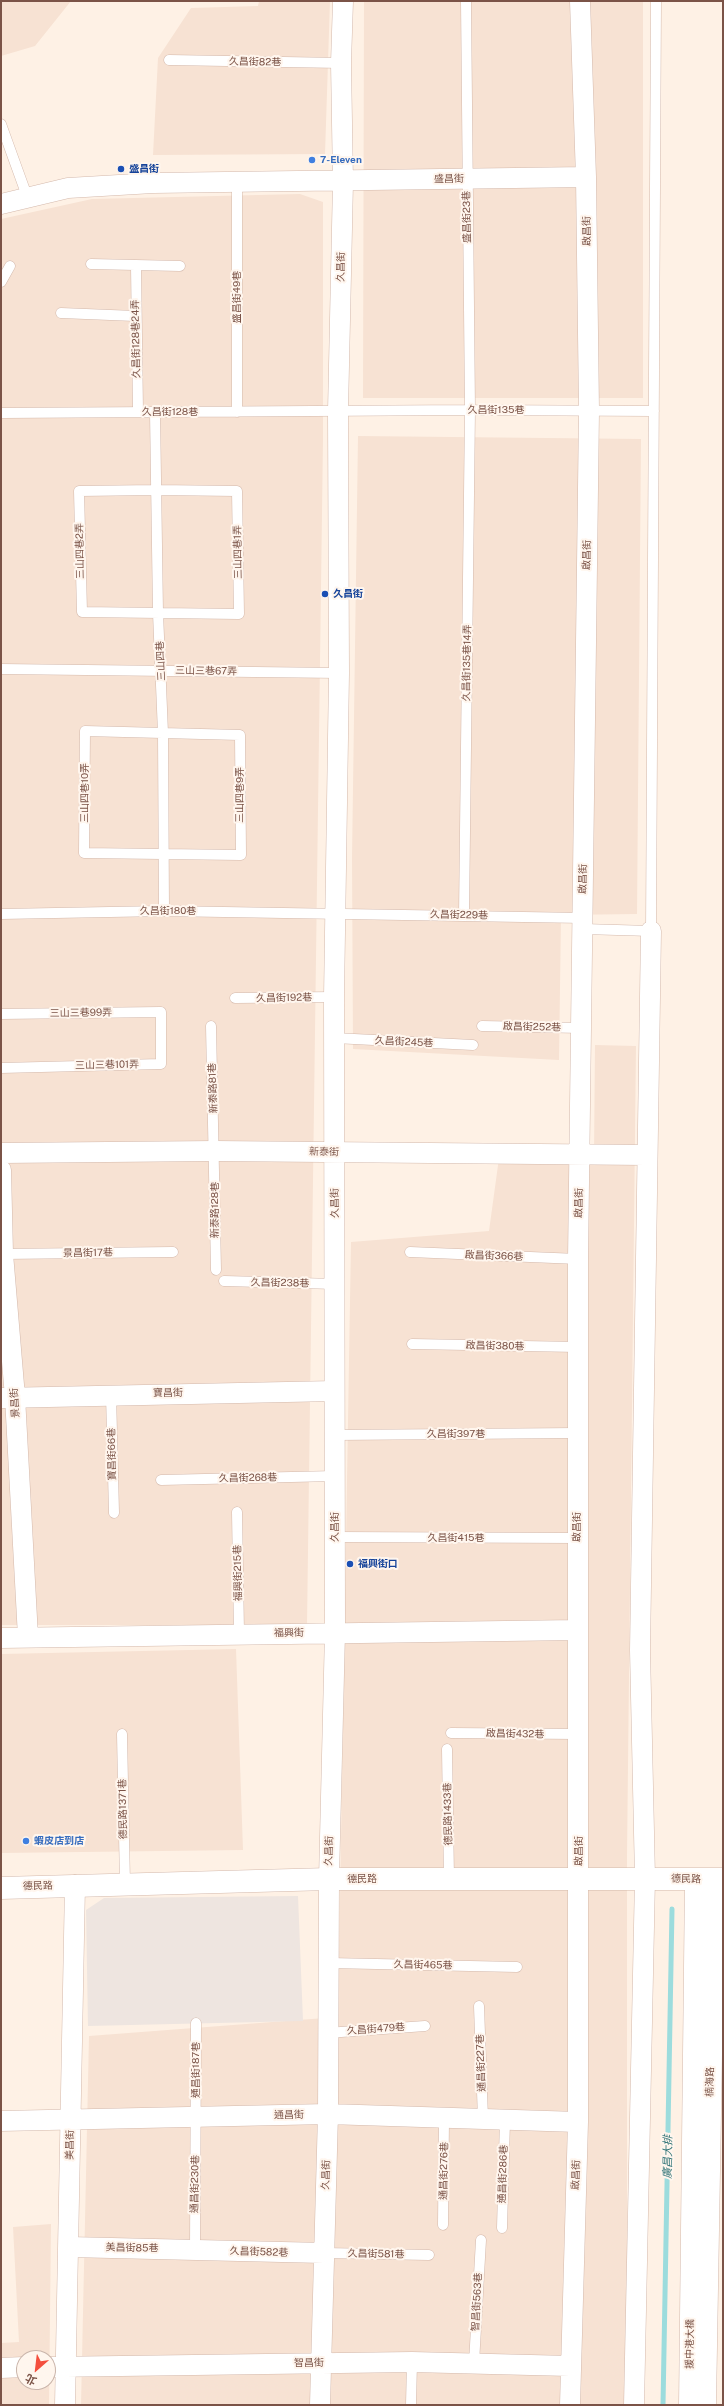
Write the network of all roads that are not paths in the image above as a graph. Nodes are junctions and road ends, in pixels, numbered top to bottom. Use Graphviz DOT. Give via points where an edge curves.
graph roads {
  1 [pos="343,1"];
  2 [pos="466,1"];
  3 [pos="580,1"];
  4 [pos="656,1"];
  5 [pos="169,60"];
  6 [pos="341,63"];
  7 [pos="1,124"];
  8 [pos="586,178"];
  9 [pos="466,179"];
  10 [pos="343,182"];
  11 [pos="237,183"];
  12 [pos="27,196"];
  13 [pos="1,204"];
  14 [pos="91,264"];
  15 [pos="10,266"];
  16 [pos="136,266"];
  17 [pos="180,266"];
  18 [pos="1,282"];
  19 [pos="61,313"];
  20 [pos="135,316"];
  21 [pos="470,410"];
  22 [pos="338,411"];
  23 [pos="589,411"];
  24 [pos="654,411"];
  25 [pos="138,412"];
  26 [pos="155,412"];
  27 [pos="237,412"];
  28 [pos="1,413"];
  29 [pos="156,490"];
  30 [pos="158,613"];
  31 [pos="1,669"];
  32 [pos="161,670"];
  33 [pos="339,673"];
  34 [pos="163,733"];
  35 [pos="164,855"];
  36 [pos="164,911"];
  37 [pos="335,912"];
  38 [pos="1,914"];
  39 [pos="464,916"];
  40 [pos="583,923"];
  41 [pos="651,931"];
  42 [pos="334,997"];
  43 [pos="235,998"];
  44 [pos="161,1012"];
  45 [pos="1,1014"];
  46 [pos="211,1026"];
  47 [pos="482,1026"];
  48 [pos="581,1028"];
  49 [pos="334,1038"];
  50 [pos="473,1045"];
  51 [pos="1,1068"];
  52 [pos="215,1151"];
  53 [pos="335,1152"];
  54 [pos="1,1153"];
  55 [pos="580,1155"];
  56 [pos="646,1155"];
  57 [pos="1,1170"];
  58 [pos="173,1252"];
  59 [pos="410,1252"];
  60 [pos="3,1254"];
  61 [pos="578,1259"];
  62 [pos="216,1270"];
  63 [pos="224,1281"];
  64 [pos="336,1284"];
  65 [pos="412,1344"];
  66 [pos="578,1347"];
  67 [pos="334,1391"];
  68 [pos="111,1394"];
  69 [pos="8,1398"];
  70 [pos="577,1434"];
  71 [pos="335,1435"];
  72 [pos="335,1476"];
  73 [pos="161,1480"];
  74 [pos="237,1512"];
  75 [pos="114,1513"];
  76 [pos="335,1537"];
  77 [pos="576,1538"];
  78 [pos="577,1630"];
  79 [pos="335,1632"];
  80 [pos="239,1633"];
  81 [pos="28,1637"];
  82 [pos="1,1638"];
  83 [pos="451,1733"];
  84 [pos="122,1734"];
  85 [pos="578,1734"];
  86 [pos="447,1749"];
  87 [pos="329,1878"];
  88 [pos="645,1878"];
  89 [pos="449,1879"];
  90 [pos="579,1879"];
  91 [pos="710,1879"];
  92 [pos="125,1884"];
  93 [pos="75,1885"];
  94 [pos="1,1888"];
  95 [pos="329,1963"];
  96 [pos="517,1967"];
  97 [pos="480,2006"];
  98 [pos="196,2023"];
  99 [pos="425,2026"];
  100 [pos="328,2033"];
  101 [pos="328,2114"];
  102 [pos="196,2117"];
  103 [pos="444,2118"];
  104 [pos="70,2119"];
  105 [pos="483,2119"];
  106 [pos="504,2120"];
  107 [pos="1,2121"];
  108 [pos="578,2122"];
  109 [pos="443,2225"];
  110 [pos="502,2228"];
  111 [pos="481,2240"];
  112 [pos="69,2246"];
  113 [pos="195,2250"];
  114 [pos="324,2253"];
  115 [pos="429,2256"];
  116 [pos="698,2283"];
  117 [pos="321,2362"];
  118 [pos="412,2362"];
  119 [pos="474,2363"];
  120 [pos="570,2366"];
  121 [pos="16,2367"];
  122 [pos="57,2367"];
  123 [pos="1,2368"];
  124 [pos="65,2405"];
  125 [pos="320,2405"];
  126 [pos="411,2405"];
  127 [pos="570,2405"];
  128 [pos="634,2405"];
  129 [pos="689,2405"];
  130 [pos="705,2405"];
  1 -- 6 [label="street, 久昌街"];
  2 -- 9 [label="lane, 盛昌街23巷"];
  3 -- 8 [label="street, 啟昌街"];
  4 -- 24 [label="lane"];
  5 -- 6 [label="lane, 久昌街82巷"];
  6 -- 10 [label="street, 久昌街"];
  7 -- 12 [label="lane"];
  8 -- 9 [label="street, 盛昌街"];
  8 -- 23 [label="street, 啟昌街"];
  9 -- 10 [label="street, 盛昌街"];
  9 -- 21 [label="lane, 盛昌街23巷"];
  10 -- 11 [label="street, 盛昌街"];
  10 -- 22 [label="street, 久昌街"];
  11 -- 12 [label="street, 盛昌街" via="153,183 68,188"];
  11 -- 27 [label="lane, 盛昌街49巷"];
  12 -- 13 [label="street, 盛昌街"];
  14 -- 16 [label="lane"];
  15 -- 18 [label="lane"];
  16 -- 17 [label="lane"];
  16 -- 20 [label="lane, 久昌街128巷24弄"];
  19 -- 20 [label="lane"];
  20 -- 25 [label="lane, 久昌街128巷24弄"];
  21 -- 22 [label="lane, 久昌街135巷"];
  21 -- 23 [label="lane, 久昌街135巷"];
  21 -- 39 [label="lane, 久昌街135巷14弄"];
  22 -- 27 [label="lane, 久昌街128巷"];
  22 -- 33 [label="street, 久昌街"];
  23 -- 24 [label="lane, 久昌街135巷"];
  23 -- 40 [label="street, 啟昌街"];
  24 -- 41 [label="lane"];
  25 -- 26 [label="lane, 久昌街128巷"];
  25 -- 28 [label="lane, 久昌街128巷"];
  26 -- 27 [label="lane, 久昌街128巷"];
  26 -- 29 [label="lane, 三山四巷"];
  29 -- 30 [label="lane, 三山四巷"];
  29 -- 30 [label="lane, 三山四巷2弄" via="79,491 82,612"];
  29 -- 30 [label="lane, 三山四巷1弄" via="237,491 239,614"];
  30 -- 32 [label="lane, 三山四巷"];
  31 -- 32 [label="lane, 三山三巷67弄"];
  32 -- 33 [label="lane, 三山三巷67弄"];
  32 -- 34 [label="lane, 三山四巷"];
  33 -- 37 [label="street, 久昌街"];
  34 -- 35 [label="lane, 三山四巷"];
  34 -- 35 [label="lane, 三山四巷9弄" via="240,735 240,855"];
  34 -- 35 [label="lane, 三山四巷10弄" via="85,731 84,852"];
  35 -- 36 [label="lane, 三山四巷"];
  36 -- 37 [label="lane, 久昌街180巷"];
  36 -- 38 [label="lane, 久昌街180巷"];
  37 -- 39 [label="lane, 久昌街229巷"];
  37 -- 42 [label="street, 久昌街"];
  39 -- 40 [label="lane, 久昌街229巷"];
  40 -- 41 [label="lane, 久昌街229巷"];
  40 -- 48 [label="street, 啟昌街"];
  41 -- 56 [label="street"];
  42 -- 43 [label="lane, 久昌街192巷"];
  42 -- 49 [label="street, 久昌街"];
  44 -- 45 [label="lane, 三山三巷99弄"];
  44 -- 51 [label="lane, 三山三巷101弄" via="161,1064"];
  46 -- 52 [label="lane, 新泰路81巷"];
  47 -- 48 [label="lane, 啟昌街252巷"];
  48 -- 55 [label="street, 啟昌街"];
  49 -- 50 [label="lane, 久昌街245巷"];
  49 -- 53 [label="street, 久昌街"];
  52 -- 53 [label="street, 新泰街"];
  52 -- 54 [label="street, 新泰街"];
  52 -- 62 [label="lane, 新泰路128巷"];
  53 -- 55 [label="street, 新泰街"];
  53 -- 64 [label="street, 久昌街"];
  55 -- 56 [label="street, 新泰街"];
  55 -- 61 [label="street, 啟昌街"];
  56 -- 88 [label="street" via="640,1650"];
  57 -- 60 [label="street, 景昌街"];
  58 -- 60 [label="lane, 景昌街17巷"];
  59 -- 61 [label="lane, 啟昌街366巷"];
  60 -- 69 [label="street, 景昌街"];
  61 -- 66 [label="street, 啟昌街"];
  63 -- 64 [label="lane, 久昌街238巷"];
  64 -- 67 [label="street, 久昌街"];
  65 -- 66 [label="lane, 啟昌街380巷"];
  66 -- 70 [label="street, 啟昌街"];
  67 -- 68 [label="street, 寶昌街"];
  67 -- 71 [label="street, 久昌街"];
  68 -- 69 [label="street, 寶昌街"];
  68 -- 75 [label="lane, 寶昌街66巷"];
  69 -- 81 [label="street, 景昌街"];
  70 -- 71 [label="lane, 久昌街397巷"];
  70 -- 77 [label="street, 啟昌街"];
  71 -- 72 [label="street, 久昌街"];
  72 -- 73 [label="lane, 久昌街268巷"];
  72 -- 76 [label="street, 久昌街"];
  74 -- 80 [label="lane, 福興街215巷"];
  76 -- 77 [label="lane, 久昌街415巷"];
  76 -- 79 [label="street, 久昌街"];
  77 -- 78 [label="street, 啟昌街"];
  78 -- 79 [label="street, 福興街"];
  78 -- 85 [label="street, 啟昌街"];
  79 -- 80 [label="street, 福興街"];
  79 -- 87 [label="street, 久昌街"];
  80 -- 81 [label="street, 福興街"];
  81 -- 82 [label="street, 福興街"];
  83 -- 85 [label="lane, 啟昌街432巷"];
  84 -- 92 [label="lane, 德民路1371巷"];
  85 -- 90 [label="street, 啟昌街"];
  86 -- 89 [label="lane, 德民路1433巷"];
  87 -- 89 [label="street, 德民路"];
  87 -- 92 [label="street, 德民路"];
  87 -- 95 [label="street, 久昌街"];
  88 -- 90 [label="street, 德民路"];
  88 -- 91 [label="street, 德民路"];
  88 -- 128 [label="street"];
  89 -- 90 [label="street, 德民路"];
  90 -- 108 [label="street, 啟昌街"];
  91 -- 116 [label="street, 楠海路"];
  92 -- 93 [label="street, 德民路"];
  93 -- 94 [label="street, 德民路"];
  93 -- 104 [label="street, 美昌街"];
  95 -- 96 [label="lane, 久昌街465巷"];
  95 -- 100 [label="street, 久昌街"];
  97 -- 105 [label="lane, 通昌街227巷"];
  98 -- 102 [label="lane, 通昌街187巷"];
  99 -- 100 [label="lane, 久昌街479巷"];
  100 -- 101 [label="street, 久昌街"];
  101 -- 102 [label="street, 通昌街"];
  101 -- 103 [label="street, 通昌街"];
  101 -- 114 [label="street, 久昌街"];
  102 -- 104 [label="street, 通昌街"];
  102 -- 113 [label="lane, 通昌街230巷"];
  103 -- 105 [label="street, 通昌街"];
  103 -- 109 [label="lane, 通昌街276巷"];
  104 -- 107 [label="street, 通昌街"];
  104 -- 112 [label="street, 美昌街"];
  105 -- 106 [label="street, 通昌街"];
  106 -- 108 [label="street, 通昌街"];
  106 -- 110 [label="lane, 通昌街286巷"];
  108 -- 120 [label="street, 啟昌街"];
  111 -- 119 [label="lane, 智昌街563巷"];
  112 -- 113 [label="street, 美昌街85巷"];
  112 -- 122 [label="street, 美昌街"];
  113 -- 114 [label="street, 久昌街582巷"];
  114 -- 115 [label="lane, 久昌街581巷"];
  114 -- 117 [label="street, 久昌街"];
  116 -- 129 [label="street, 援中港大橋"];
  116 -- 130 [label="street, 援中港大橋"];
  117 -- 118 [label="street, 智昌街"];
  117 -- 122 [label="street, 智昌街"];
  117 -- 125 [label="street, 久昌街"];
  118 -- 119 [label="street, 智昌街"];
  118 -- 126 [label="lane"];
  119 -- 120 [label="street, 智昌街"];
  120 -- 127 [label="street, 啟昌街"];
  121 -- 123 [label="street"];
  122 -- 124 [label="street, 美昌街"];
}
